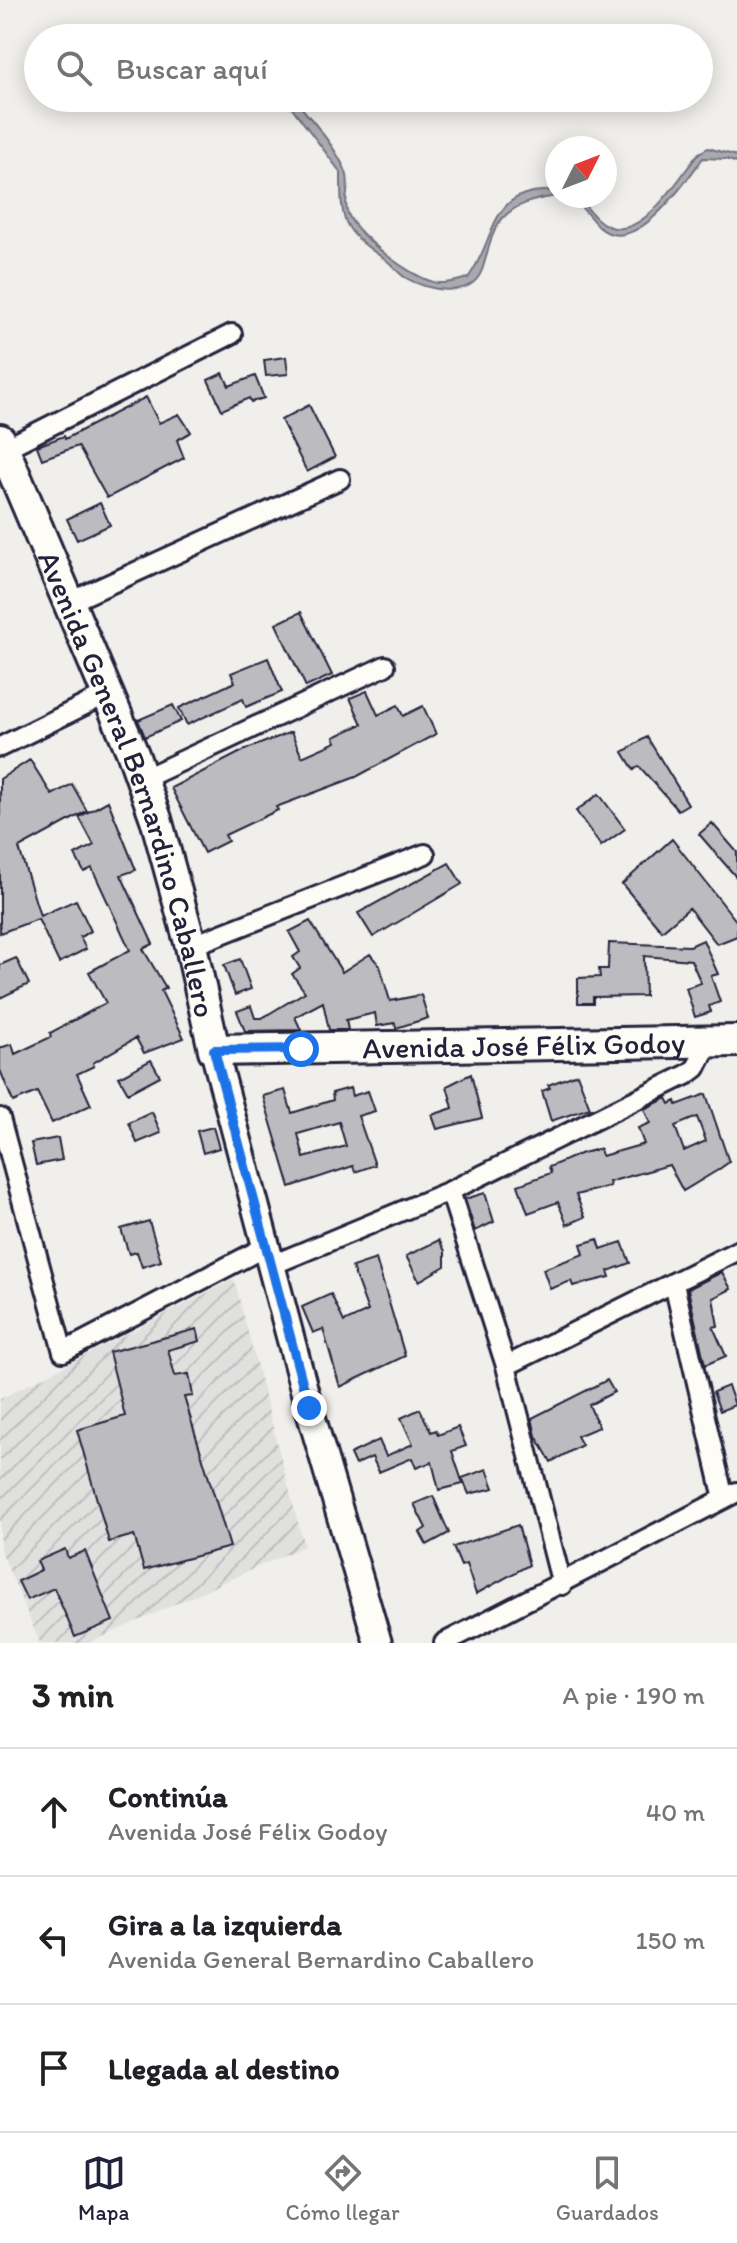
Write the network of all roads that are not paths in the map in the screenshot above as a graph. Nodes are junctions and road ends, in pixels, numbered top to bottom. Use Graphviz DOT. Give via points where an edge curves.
graph roads {
  1 [pos="232,334"];
  2 [pos="2,444"];
  3 [pos="340,479"];
  4 [pos="70,602"];
  5 [pos="385,666"];
  6 [pos="107,694"];
  7 [pos="0,747"];
  8 [pos="143,779"];
  9 [pos="425,854"];
  10 [pos="191,946"];
  11 [pos="723,1042"];
  12 [pos="214,1050"];
  13 [pos="0,1118"];
  14 [pos="450,1191"];
  15 [pos="737,1251"];
  16 [pos="270,1256"];
  17 [pos="674,1284"];
  18 [pos="506,1366"];
  19 [pos="731,1496"];
  20 [pos="562,1585"];
  21 [pos="378,1643"];
  22 [pos="444,1643"];
  1 -- 2 [label="street"];
  2 -- 4 [label="main road, Avenida General Bernardino Caballero"];
  3 -- 4 [label="street"];
  4 -- 6 [label="main road, Avenida General Bernardino Caballero"];
  5 -- 8 [label="street"];
  6 -- 7 [label="street"];
  6 -- 8 [label="main road, Avenida General Bernardino Caballero"];
  8 -- 10 [label="main road, Avenida General Bernardino Caballero"];
  9 -- 10 [label="street"];
  10 -- 12 [label="main road, Avenida General Bernardino Caballero"];
  11 -- 12 [label="main road, Avenida José Félix Godoy"];
  11 -- 14 [label="street" via="688,1074"];
  12 -- 16 [label="main road, Avenida General Bernardino Caballero"];
  13 -- 16 [label="street" via="63,1352"];
  14 -- 16 [label="street"];
  14 -- 18 [label="street"];
  15 -- 17 [label="street"];
  16 -- 21 [label="main road, Avenida General Bernardino Caballero"];
  17 -- 18 [label="street"];
  17 -- 19 [label="street"];
  18 -- 20 [label="street"];
  19 -- 20 [label="street"];
  20 -- 22 [label="street"];
}
